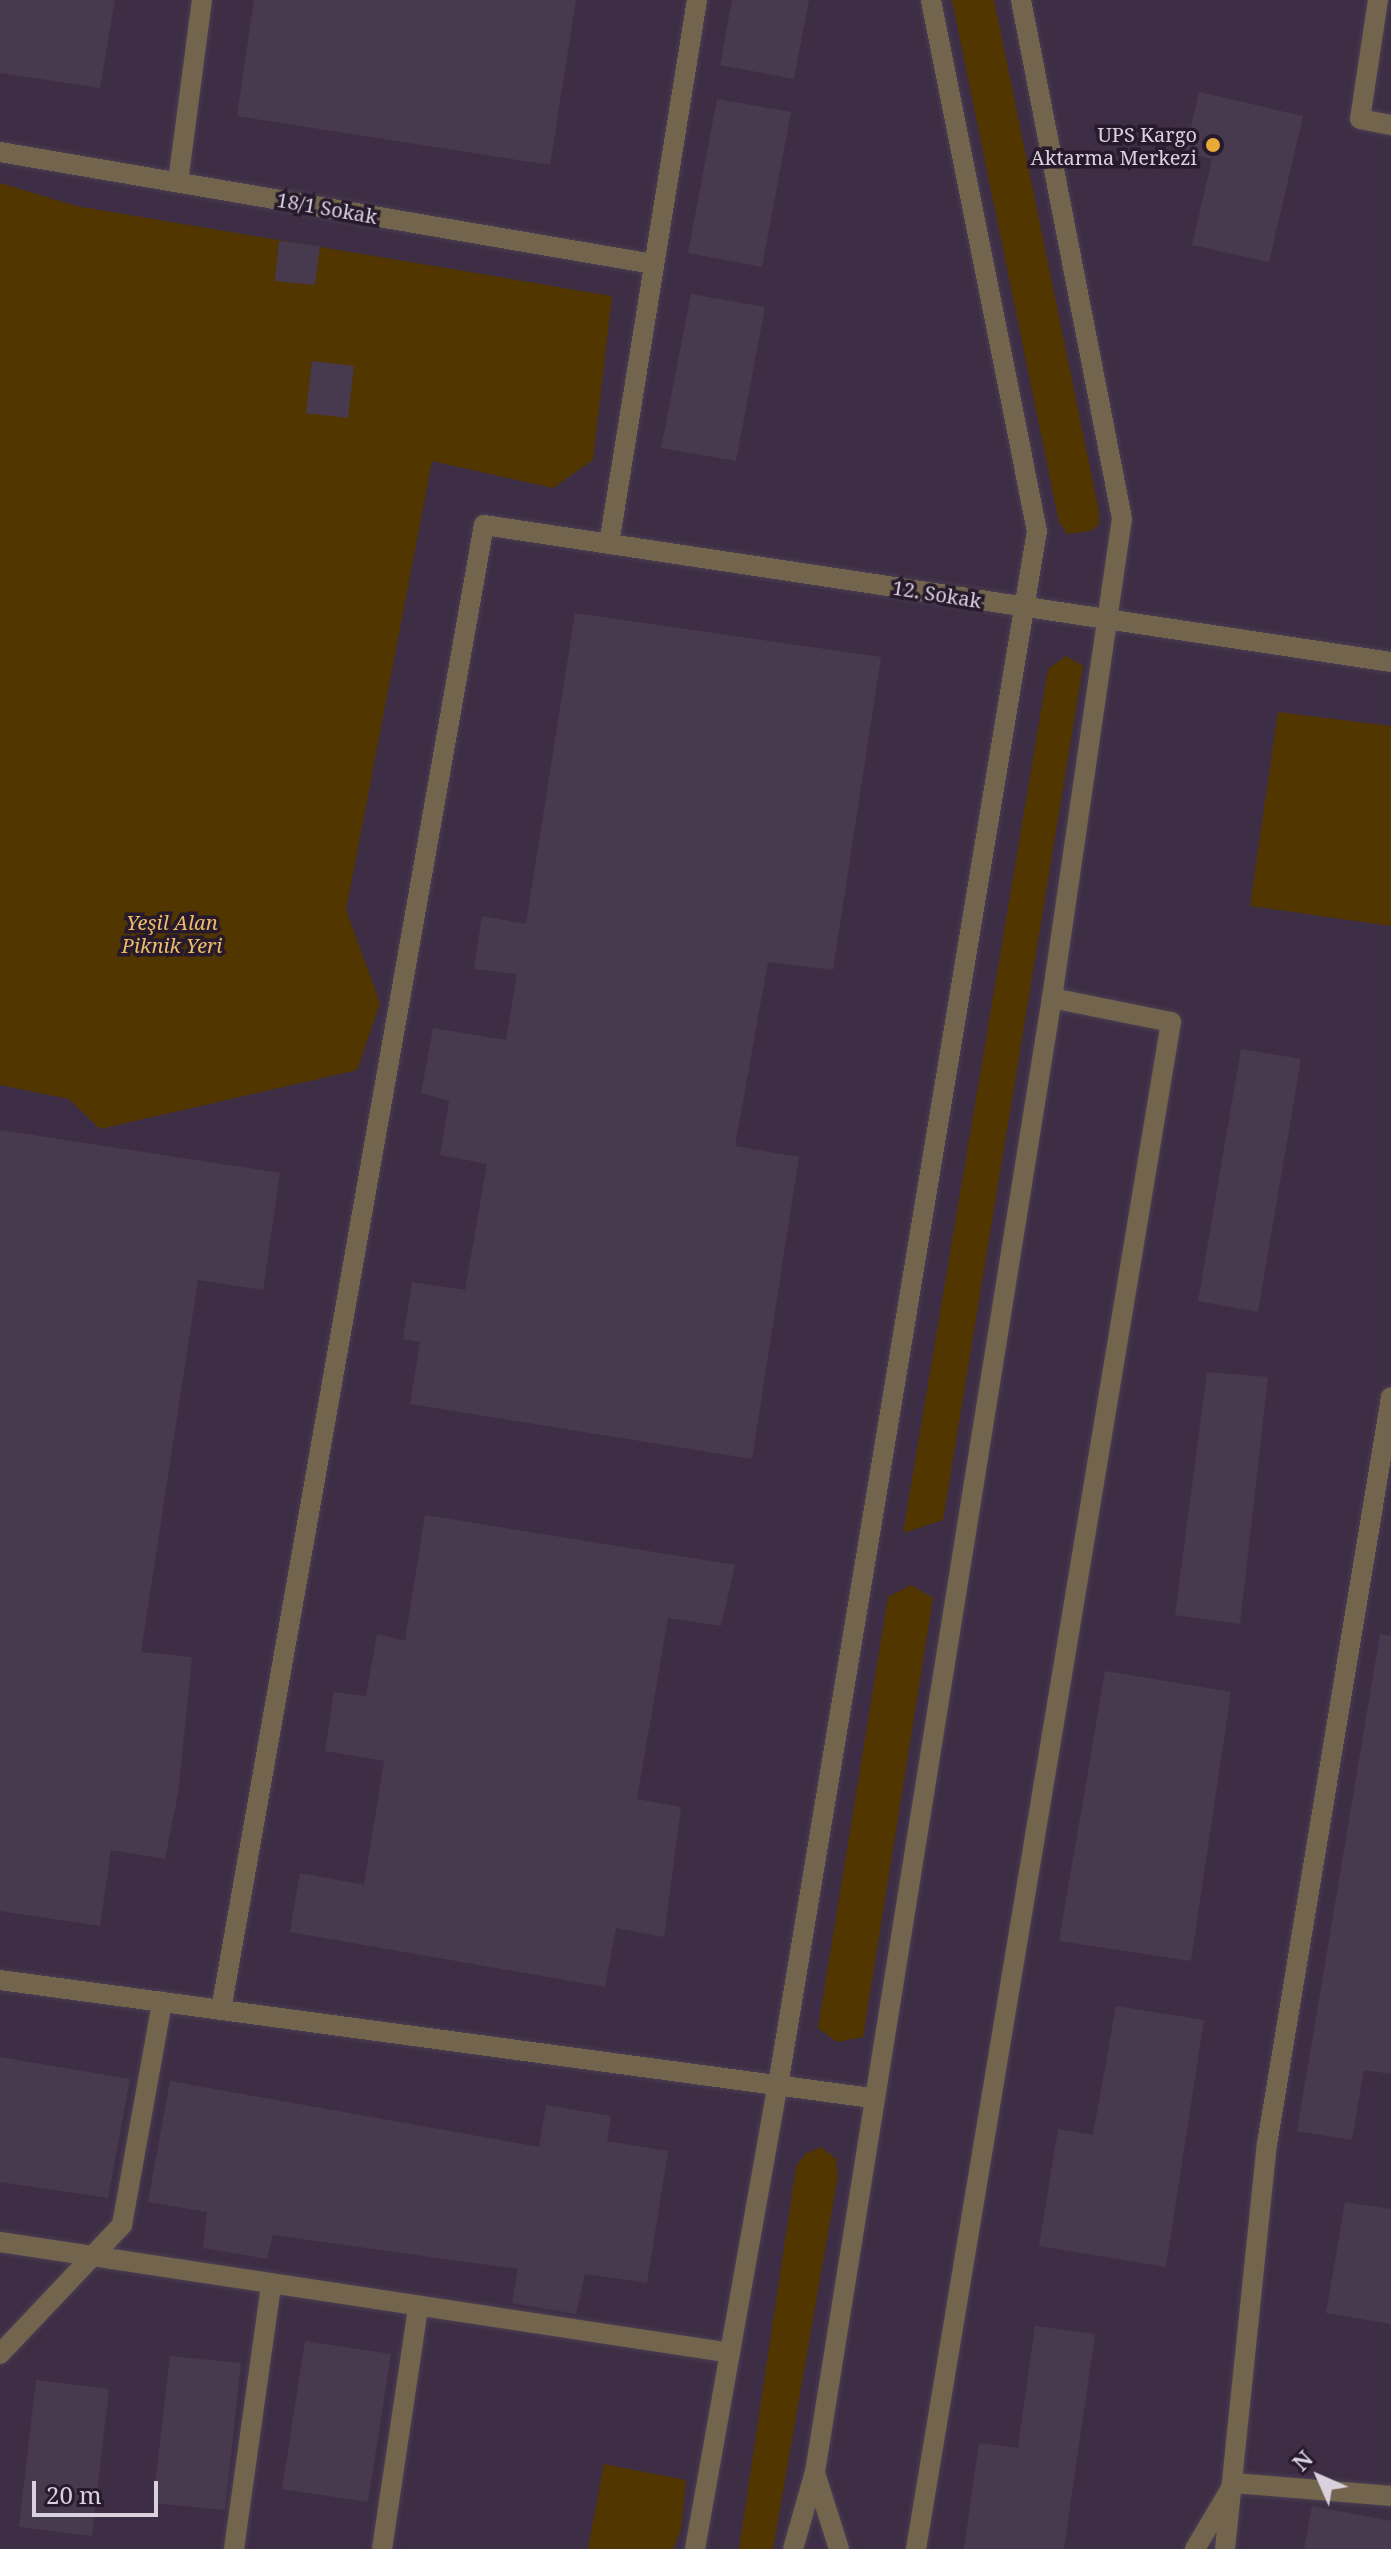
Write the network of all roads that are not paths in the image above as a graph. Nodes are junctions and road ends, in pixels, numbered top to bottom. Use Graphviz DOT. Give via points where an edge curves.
graph roads {
  1 [pos="202,0"];
  2 [pos="697,0"];
  3 [pos="931,0"];
  4 [pos="1021,0"];
  5 [pos="1378,0"];
  6 [pos="1391,125"];
  7 [pos="0,152"];
  8 [pos="178,182"];
  9 [pos="653,264"];
  10 [pos="609,544"];
  11 [pos="1027,607"];
  12 [pos="1105,619"];
  13 [pos="1391,662"];
  14 [pos="1052,998"];
  15 [pos="1391,1397"];
  16 [pos="0,1980"];
  17 [pos="162,2002"];
  18 [pos="221,2010"];
  19 [pos="778,2085"];
  20 [pos="872,2098"];
  21 [pos="0,2242"];
  22 [pos="92,2260"];
  23 [pos="271,2286"];
  24 [pos="418,2307"];
  25 [pos="726,2352"];
  26 [pos="0,2354"];
  27 [pos="815,2472"];
  28 [pos="1234,2483"];
  29 [pos="1391,2496"];
  30 [pos="234,2549"];
  31 [pos="382,2549"];
  32 [pos="695,2549"];
  33 [pos="793,2549"];
  34 [pos="839,2549"];
  35 [pos="916,2549"];
  36 [pos="1195,2549"];
  37 [pos="1225,2549"];
  1 -- 8 [label="lane"];
  2 -- 9 [label="lane"];
  3 -- 11 [label="lane" via="1037,531"];
  4 -- 12 [label="lane" via="1122,519"];
  5 -- 6 [label="lane" via="1360,119"];
  7 -- 8 [label="lane, 18/1 Sokak"];
  8 -- 9 [label="lane, 18/1 Sokak"];
  9 -- 10 [label="lane"];
  10 -- 11 [label="lane, 12. Sokak"];
  10 -- 18 [label="lane, 12. Sokak" via="484,525"];
  11 -- 12 [label="lane, 12. Sokak"];
  11 -- 19 [label="lane" via="868,1524"];
  12 -- 13 [label="lane, 12. Sokak"];
  12 -- 14 [label="lane"];
  14 -- 20 [label="lane"];
  14 -- 35 [label="lane" via="1171,1022"];
  15 -- 28 [label="lane" via="1267,2144"];
  16 -- 17 [label="lane"];
  17 -- 18 [label="lane"];
  17 -- 22 [label="lane" via="122,2225"];
  18 -- 19 [label="lane"];
  19 -- 20 [label="lane"];
  19 -- 25 [label="lane"];
  20 -- 27 [label="lane"];
  21 -- 22 [label="lane"];
  22 -- 23 [label="lane"];
  22 -- 26 [label="lane"];
  23 -- 24 [label="lane"];
  23 -- 30 [label="lane"];
  24 -- 25 [label="lane"];
  24 -- 31 [label="lane"];
  25 -- 32 [label="lane"];
  27 -- 33 [label="lane"];
  27 -- 34 [label="lane"];
  28 -- 29 [label="lane"];
  28 -- 36 [label="lane"];
  28 -- 37 [label="lane"];
}
